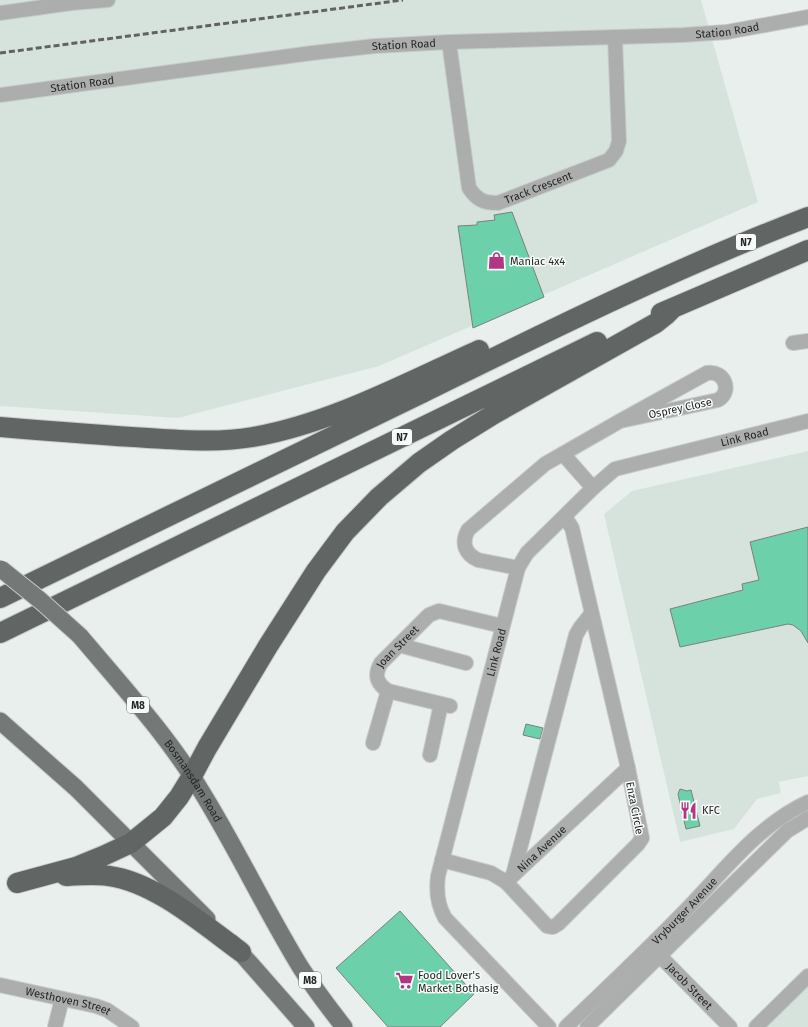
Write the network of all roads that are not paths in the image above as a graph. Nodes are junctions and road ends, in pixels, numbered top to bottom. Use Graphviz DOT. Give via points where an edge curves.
graph roads {
  1 [pos="102,0"];
  2 [pos="108,0"];
  3 [pos="73,2"];
  4 [pos="0,13"];
  5 [pos="808,17"];
  6 [pos="615,38"];
  7 [pos="449,42"];
  8 [pos="0,95"];
  9 [pos="808,217"];
  10 [pos="808,250"];
  11 [pos="685,268"];
  12 [pos="672,308"];
  13 [pos="808,341"];
  14 [pos="793,343"];
  15 [pos="620,421"];
  16 [pos="808,421"];
  17 [pos="0,427"];
  18 [pos="563,454"];
  19 [pos="593,488"];
  20 [pos="565,518"];
  21 [pos="518,568"];
  22 [pos="0,569"];
  23 [pos="0,598"];
  24 [pos="591,614"];
  25 [pos="502,626"];
  26 [pos="0,633"];
  27 [pos="399,645"];
  28 [pos="466,663"];
  29 [pos="388,691"];
  30 [pos="0,721"];
  31 [pos="372,743"];
  32 [pos="430,755"];
  33 [pos="628,768"];
  34 [pos="192,776"];
  35 [pos="808,802"];
  36 [pos="808,818"];
  37 [pos="131,843"];
  38 [pos="442,860"];
  39 [pos="509,879"];
  40 [pos="8,884"];
  41 [pos="655,950"];
  42 [pos="241,952"];
  43 [pos="808,976"];
  44 [pos="0,985"];
  45 [pos="62,999"];
  46 [pos="55,1027"];
  47 [pos="132,1027"];
  48 [pos="306,1027"];
  49 [pos="344,1027"];
  50 [pos="549,1027"];
  51 [pos="566,1027"];
  52 [pos="587,1027"];
  53 [pos="730,1027"];
  54 [pos="756,1027"];
  1 -- 2 [label="street"];
  1 -- 3 [label="street"];
  3 -- 4 [label="street"];
  5 -- 6 [label="street, Station Road" via="727,32"];
  6 -- 7 [label="street, Station Road"];
  6 -- 7 [label="street, Track Crescent" via="619,141 616,151 609,160 498,203 487,203 479,199 469,188"];
  7 -- 8 [label="street, Station Road" via="312,53"];
  9 -- 11 [label="highway, N7"];
  10 -- 12 [label="highway, N7"];
  11 -- 17 [label="highway" via="664,268 362,403 319,420 274,433 229,440 186,440"];
  11 -- 23 [label="highway, N7" via="522,344"];
  12 -- 26 [label="highway, N7" via="558,360"];
  12 -- 34 [label="highway" via="656,323 452,440 419,463 379,497 345,532 316,571 268,646"];
  13 -- 14 [label="street"];
  15 -- 15 [label="street, Osprey Close" via="707,374 719,374 724,380 726,392 718,400"];
  15 -- 18 [label="street, Osprey Close"];
  16 -- 19 [label="street, Link Road" via="620,468"];
  18 -- 19 [label="street"];
  18 -- 21 [label="street, Osprey Close" via="545,464 464,536 466,549 478,560"];
  19 -- 20 [label="street, Link Road"];
  20 -- 21 [label="street, Link Road" via="527,553"];
  20 -- 24 [label="street, Enza Circle" via="572,528"];
  21 -- 25 [label="street, Link Road"];
  22 -- 34 [label="main road, Bosmansdam Road / M8, bridge" via="80,636 158,730"];
  24 -- 33 [label="street, Enza Circle"];
  24 -- 39 [label="street" via="576,635"];
  25 -- 27 [label="street, Joan Street" via="439,611 429,615"];
  25 -- 38 [label="street, Link Road"];
  27 -- 28 [label="street"];
  27 -- 29 [label="street, Joan Street" via="381,663 377,671 380,685"];
  29 -- 31 [label="street"];
  29 -- 32 [label="street" via="446,705"];
  30 -- 37 [label="main road" via="76,788"];
  33 -- 39 [label="street, Nina Avenue"];
  33 -- 39 [label="street, Enza Circle" via="641,841 558,924 553,927 547,926"];
  34 -- 37 [label="highway" via="163,817"];
  34 -- 49 [label="main road, Bosmansdam Road / M8" via="302,968"];
  35 -- 41 [label="street, Vryburger Avenue" via="787,813 742,850 681,915"];
  36 -- 41 [label="street, Vryburger Avenue" via="787,831"];
  37 -- 40 [label="highway" via="76,867"];
  37 -- 42 [label="main road"];
  38 -- 39 [label="street"];
  38 -- 50 [label="street, Link Road" via="436,892 445,918"];
  40 -- 42 [label="highway" via="93,875 127,880 140,884 185,911"];
  41 -- 51 [label="street, Vryburger Avenue"];
  41 -- 52 [label="street, Vryburger Avenue"];
  41 -- 53 [label="street, Jacob Street"];
  42 -- 48 [label="main road"];
  43 -- 54 [label="street"];
  44 -- 45 [label="street, Westhoven Street"];
  45 -- 46 [label="street"];
  45 -- 47 [label="street, Westhoven Street" via="107,1010"];
}
